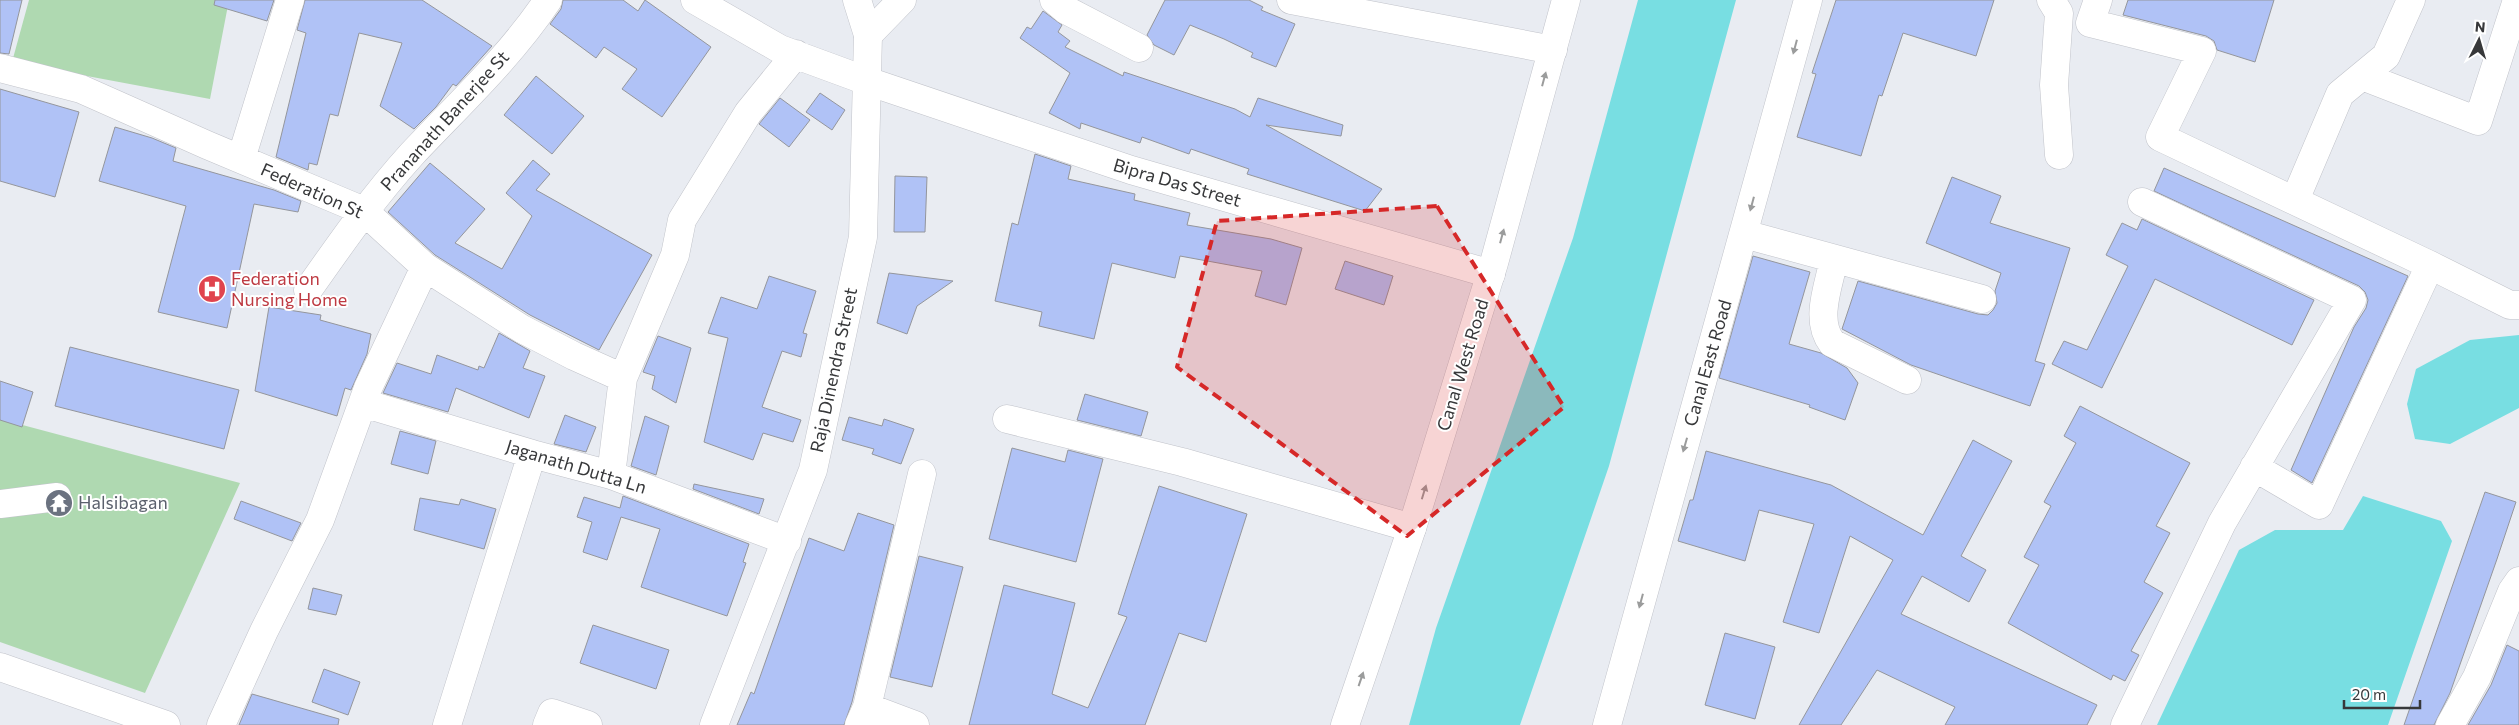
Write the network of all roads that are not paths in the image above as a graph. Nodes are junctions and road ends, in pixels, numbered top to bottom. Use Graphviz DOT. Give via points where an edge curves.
graph roads {
  1 [pos="290,0"];
  2 [pos="548,0"];
  3 [pos="695,0"];
  4 [pos="857,0"];
  5 [pos="902,0"];
  6 [pos="1054,0"];
  7 [pos="1291,0"];
  8 [pos="1566,0"];
  9 [pos="1808,0"];
  10 [pos="2051,0"];
  11 [pos="2098,0"];
  12 [pos="2411,0"];
  13 [pos="2517,0"];
  14 [pos="868,35"];
  15 [pos="1139,48"];
  16 [pos="1552,50"];
  17 [pos="796,54"];
  18 [pos="0,68"];
  19 [pos="2362,76"];
  20 [pos="867,81"];
  21 [pos="2058,155"];
  22 [pos="241,159"];
  23 [pos="2295,200"];
  24 [pos="2142,202"];
  25 [pos="364,211"];
  26 [pos="1744,234"];
  27 [pos="1834,259"];
  28 [pos="2430,265"];
  29 [pos="425,267"];
  30 [pos="1491,274"];
  31 [pos="308,290"];
  32 [pos="1982,299"];
  33 [pos="2514,305"];
  34 [pos="623,378"];
  35 [pos="1907,380"];
  36 [pos="363,403"];
  37 [pos="1007,419"];
  38 [pos="532,454"];
  39 [pos="2254,467"];
  40 [pos="922,474"];
  41 [pos="611,475"];
  42 [pos="56,497"];
  43 [pos="0,504"];
  44 [pos="1412,528"];
  45 [pos="787,541"];
  46 [pos="2519,581"];
  47 [pos="0,667"];
  48 [pos="863,716"];
  49 [pos="166,725"];
  50 [pos="221,725"];
  51 [pos="447,725"];
  52 [pos="547,725"];
  53 [pos="588,725"];
  54 [pos="714,725"];
  55 [pos="916,725"];
  56 [pos="1345,725"];
  57 [pos="1607,725"];
  58 [pos="2125,725"];
  59 [pos="2450,725"];
  1 -- 22 [label="main road"];
  2 -- 25 [label="main road, Prananath Banerjee St" via="526,33"];
  3 -- 17 [label="main road, Bipra Das Street" via="780,49"];
  4 -- 14 [label="main road, Raja Dinendra Street"];
  5 -- 14 [label="main road"];
  6 -- 15 [label="main road" via="1066,10"];
  7 -- 16 [label="main road"];
  8 -- 16 [label="main road, Canal West Road"];
  9 -- 26 [label="main road, Canal East Road, one-way"];
  10 -- 21 [label="main road" via="2059,13 2054,85"];
  11 -- 23 [label="main road" via="2090,23 2202,50 2160,137"];
  12 -- 19 [label="main road" via="2386,56"];
  13 -- 19 [label="main road" via="2478,121"];
  14 -- 20 [label="main road, Raja Dinendra Street"];
  30 -- 16 [label="main road, Canal West Road, one-way"];
  17 -- 20 [label="main road, Bipra Das Street"];
  17 -- 34 [label="main road" via="748,113 682,220 674,255"];
  18 -- 22 [label="main road, Federation St" via="81,89"];
  19 -- 23 [label="main road" via="2340,94"];
  20 -- 30 [label="main road, Bipra Das Street" via="1131,170"];
  20 -- 45 [label="main road, Raja Dinendra Street" via="863,237 813,470"];
  22 -- 25 [label="main road, Federation St"];
  23 -- 28 [label="main road"];
  24 -- 39 [label="main road" via="2352,300"];
  25 -- 29 [label="main road, Federation St"];
  25 -- 31 [label="main road, Prananath Banerjee St"];
  26 -- 27 [label="main road"];
  26 -- 57 [label="main road, Canal East Road, one-way"];
  27 -- 32 [label="main road"];
  27 -- 35 [label="main road" via="1822,318 1824,334 1832,342"];
  28 -- 33 [label="main road"];
  28 -- 39 [label="main road" via="2319,506"];
  29 -- 34 [label="main road, Federation St" via="522,329"];
  29 -- 36 [label="main road"];
  44 -- 30 [label="main road, Canal West Road, one-way"];
  34 -- 41 [label="main road"];
  36 -- 38 [label="main road, Jaganath Dutta Ln"];
  36 -- 50 [label="main road" via="320,520"];
  37 -- 44 [label="main road" via="1182,462"];
  38 -- 41 [label="main road, Jaganath Dutta Ln"];
  38 -- 51 [label="main road"];
  39 -- 58 [label="main road" via="2222,524"];
  40 -- 48 [label="main road"];
  41 -- 45 [label="main road, Jaganath Dutta Ln"];
  42 -- 43 [label="main road"];
  56 -- 44 [label="main road, Canal West Road, one-way"];
  45 -- 54 [label="main road, Raja Dinendra Street"];
  46 -- 59 [label="main road" via="2477,677"];
  47 -- 49 [label="main road"];
  48 -- 55 [label="main road"];
  52 -- 53 [label="main road" via="552,713"];
}
